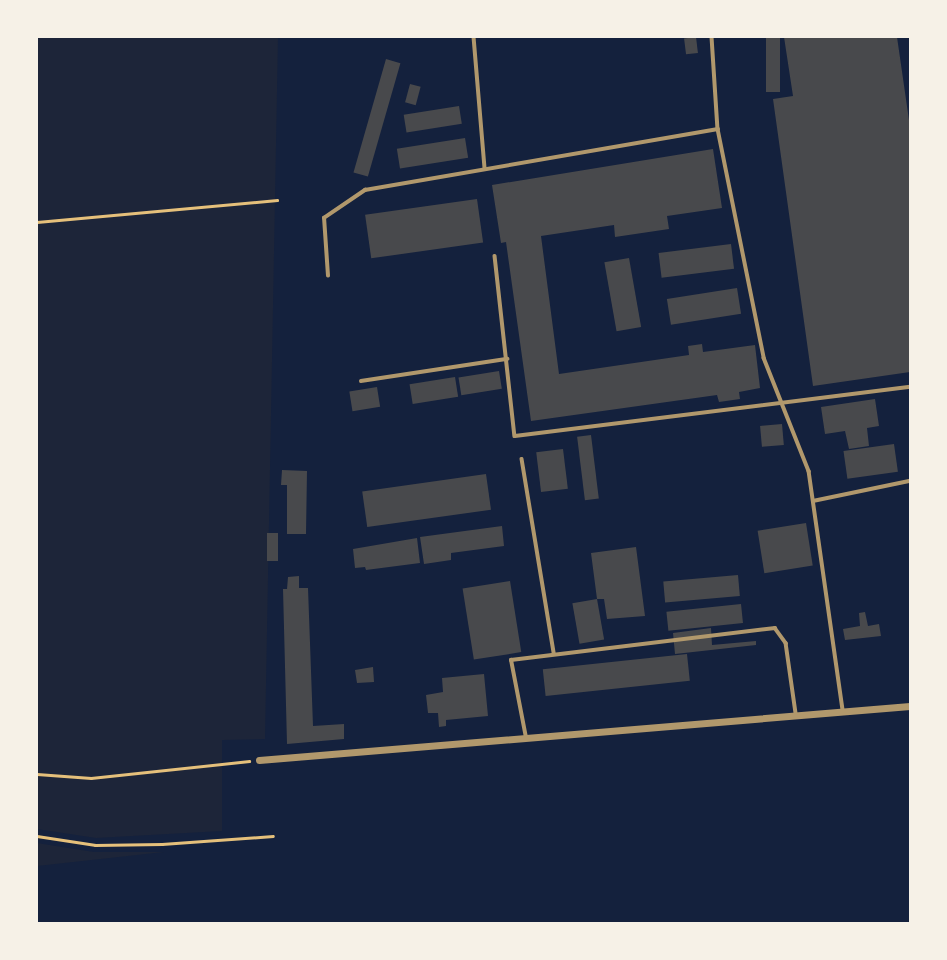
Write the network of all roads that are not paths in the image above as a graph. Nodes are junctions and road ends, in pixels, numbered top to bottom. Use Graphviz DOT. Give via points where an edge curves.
graph roads {
  1 [pos="474,37"];
  2 [pos="712,37"];
  3 [pos="718,129"];
  4 [pos="485,169"];
  5 [pos="495,256"];
  6 [pos="328,276"];
  7 [pos="507,359"];
  8 [pos="361,381"];
  9 [pos="910,387"];
  10 [pos="784,402"];
  11 [pos="522,459"];
  12 [pos="910,481"];
  13 [pos="813,501"];
  14 [pos="554,653"];
  15 [pos="910,706"];
  16 [pos="843,712"];
  17 [pos="797,716"];
  18 [pos="526,738"];
  19 [pos="259,760"];
  1 -- 4 [label="lane"];
  2 -- 3 [label="lane"];
  3 -- 4 [label="lane"];
  3 -- 10 [label="lane" via="764,358"];
  4 -- 6 [label="lane" via="365,190 324,218"];
  5 -- 7 [label="lane"];
  7 -- 8 [label="lane"];
  7 -- 10 [label="lane" via="515,436"];
  9 -- 10 [label="lane"];
  10 -- 13 [label="lane" via="809,471"];
  11 -- 14 [label="lane"];
  12 -- 13 [label="lane"];
  13 -- 16 [label="lane"];
  14 -- 17 [label="lane" via="775,628 786,643"];
  14 -- 18 [label="lane" via="511,660"];
  15 -- 16 [label="street"];
  16 -- 17 [label="street"];
  17 -- 18 [label="street"];
  18 -- 19 [label="street"];
}
